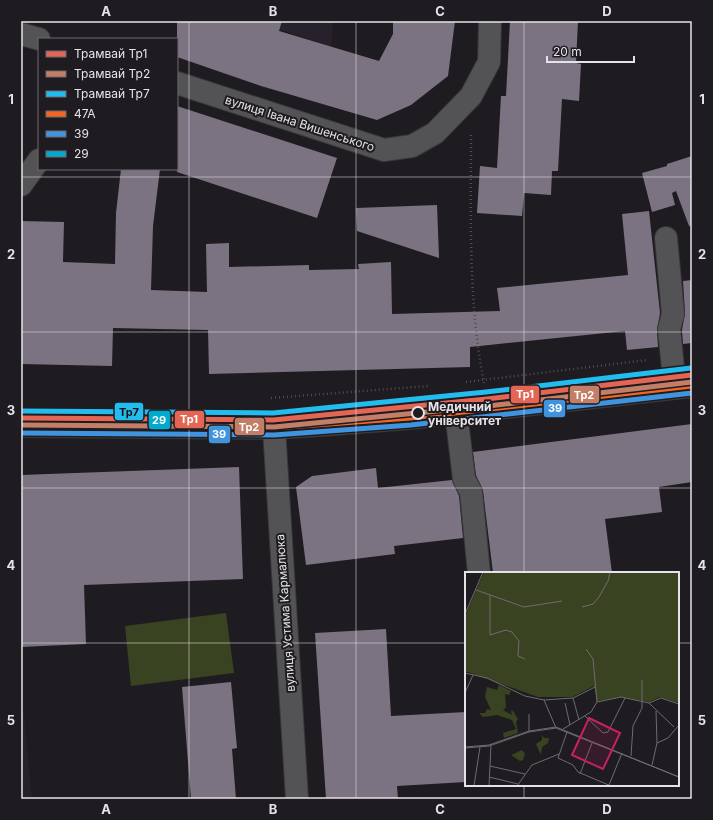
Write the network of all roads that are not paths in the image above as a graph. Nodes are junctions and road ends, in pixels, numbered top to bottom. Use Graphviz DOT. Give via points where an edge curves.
graph roads {
  1 [pos="490,21"];
  2 [pos="21,34"];
  3 [pos="38,39"];
  4 [pos="178,83"];
  5 [pos="38,161"];
  6 [pos="21,184"];
  7 [pos="666,238"];
  8 [pos="684,387"];
  9 [pos="456,412"];
  10 [pos="21,426"];
  11 [pos="274,428"];
  12 [pos="479,572"];
  13 [pos="297,799"];
  1 -- 4 [label="street, вулиця Івана Вишенського" via="489,62 471,96 435,133 412,146 384,150"];
  2 -- 3 [label="street"];
  5 -- 6 [label="street"];
  7 -- 8 [label="street" via="673,314 669,329 672,357"];
  8 -- 9 [label="main road"];
  9 -- 11 [label="main road"];
  9 -- 12 [label="street" via="464,479 471,492"];
  10 -- 11 [label="main road"];
  11 -- 13 [label="street, вулиця Устима Кармалюка"];
}
